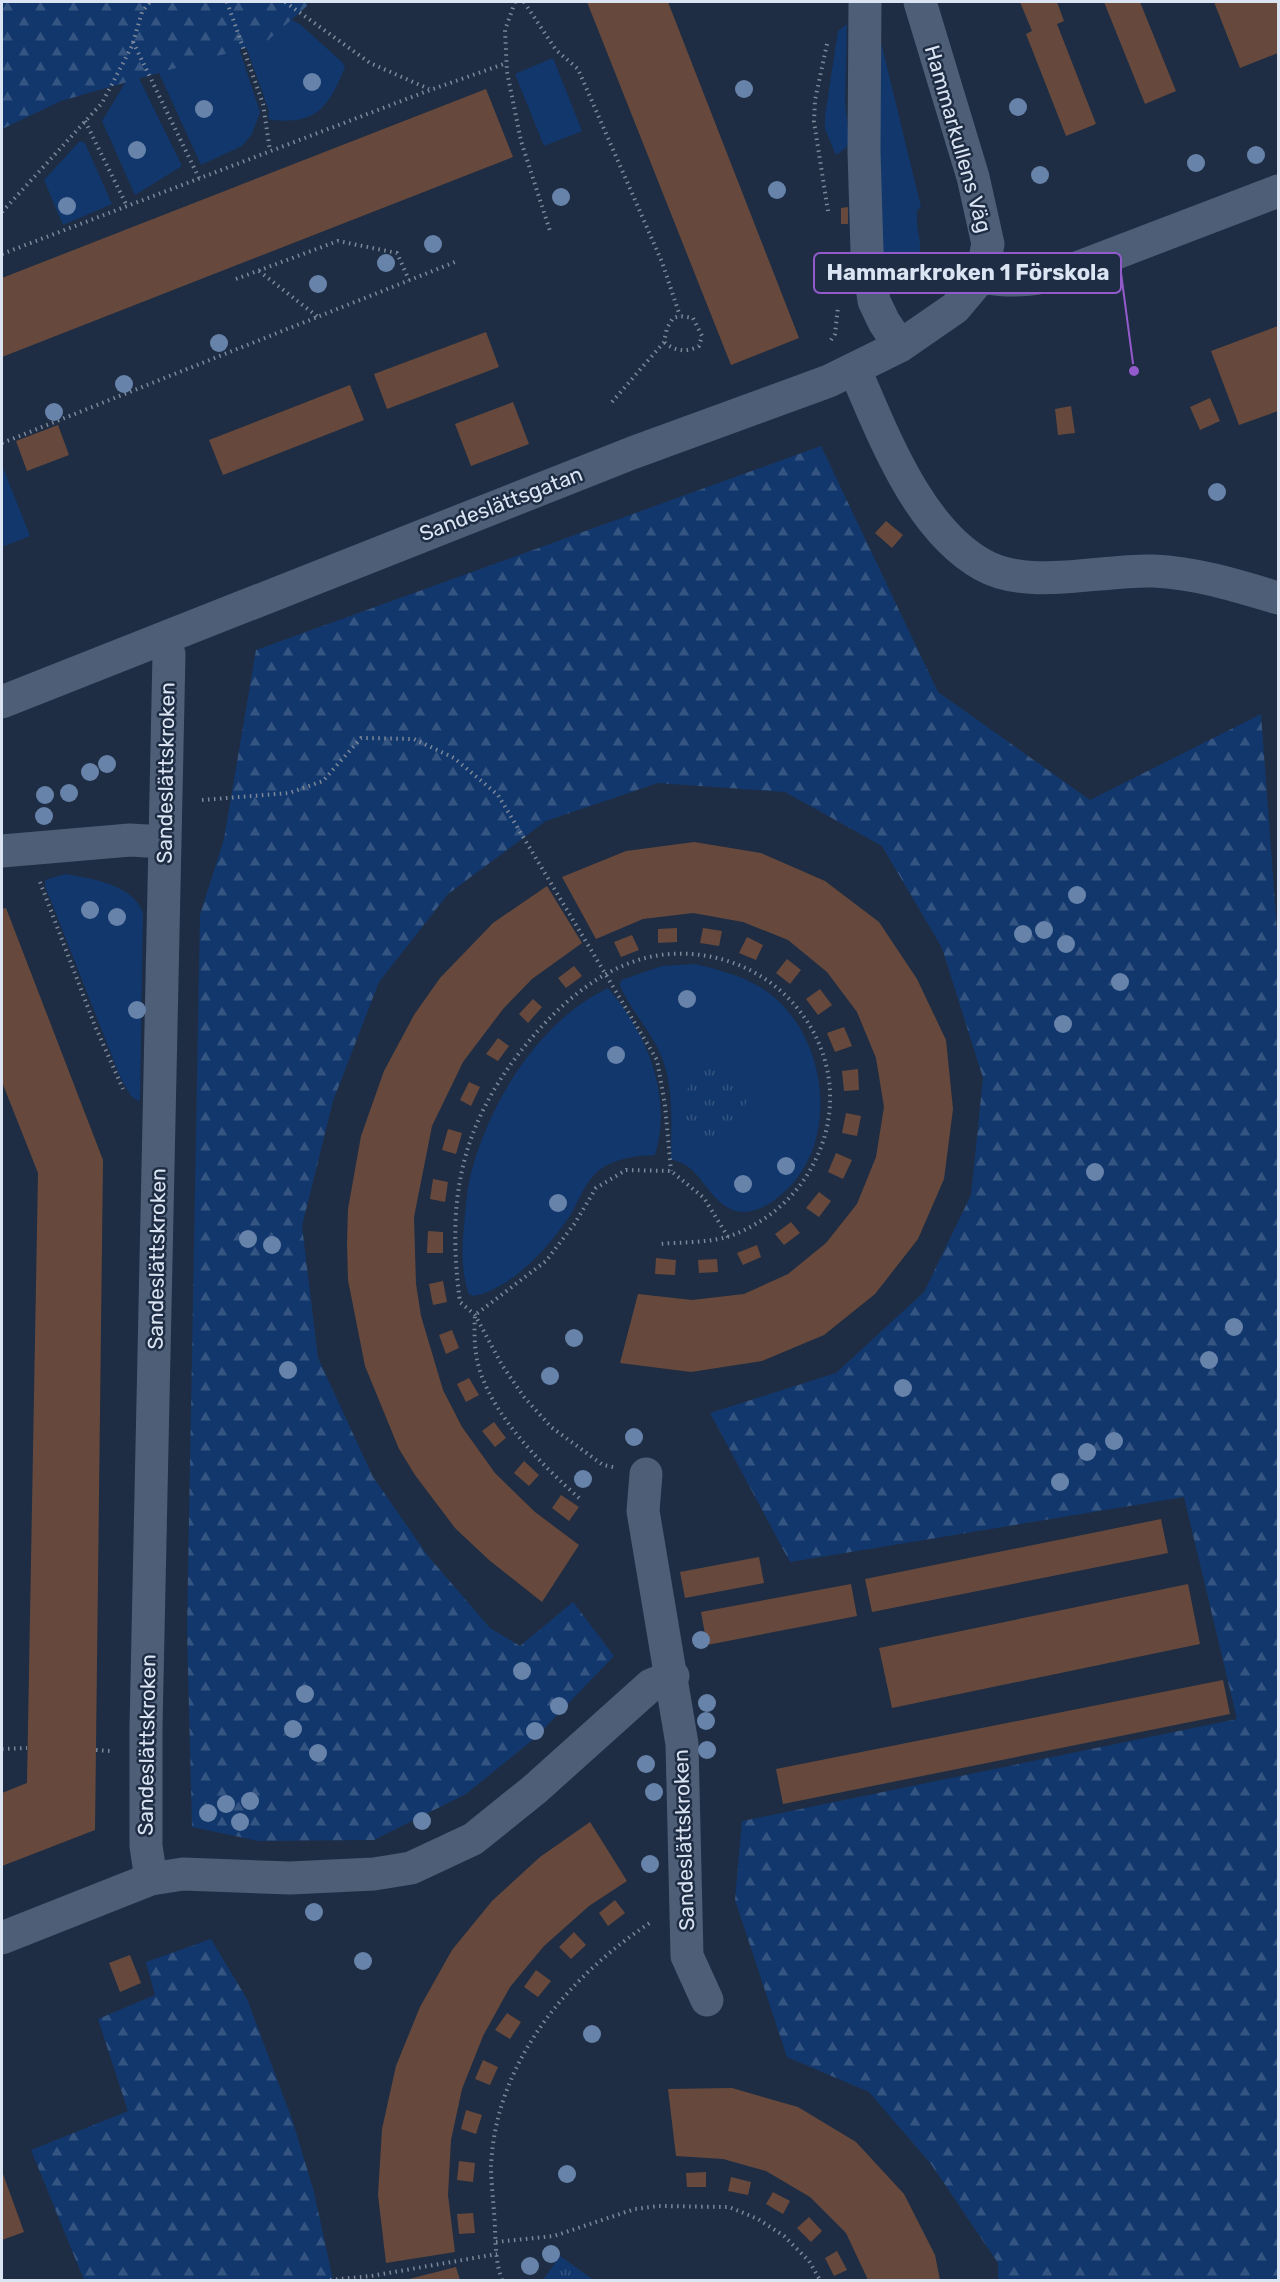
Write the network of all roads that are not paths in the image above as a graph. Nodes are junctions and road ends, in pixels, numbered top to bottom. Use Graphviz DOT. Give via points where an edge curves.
graph roads {
  1 [pos="866,2"];
  2 [pos="920,2"];
  3 [pos="1278,191"];
  4 [pos="981,277"];
  5 [pos="900,346"];
  6 [pos="842,375"];
  7 [pos="1278,598"];
  8 [pos="163,639"];
  9 [pos="2,702"];
  10 [pos="164,842"];
  11 [pos="14,850"];
  12 [pos="646,1474"];
  13 [pos="673,1676"];
  14 [pos="151,1879"];
  15 [pos="2,1938"];
  16 [pos="707,2000"];
  1 -- 5 [label="street" via="867,251 874,301"];
  2 -- 4 [label="street, Hammarkullens Väg" via="984,221 988,244"];
  3 -- 4 [label="street" via="1069,271 1010,282"];
  4 -- 5 [label="street, Sandeslättsgatan" via="955,308"];
  5 -- 6 [label="street, Sandeslättsgatan"];
  6 -- 7 [label="street" via="925,511 952,541 983,566 1020,576 1054,578 1118,571 1156,572 1232,584"];
  6 -- 8 [label="street, Sandeslättsgatan" via="565,479"];
  8 -- 9 [label="street, Sandeslättsgatan"];
  8 -- 10 [label="street, Sandeslättskroken" via="169,654"];
  10 -- 11 [label="street" via="130,840"];
  10 -- 14 [label="street, Sandeslättskroken" via="146,1727 146,1846"];
  12 -- 13 [label="street, Sandeslättskroken" via="643,1511"];
  13 -- 14 [label="street" via="651,1685 473,1839 411,1868 290,1878 183,1874"];
  13 -- 16 [label="street, Sandeslättskroken" via="682,1744 687,1956"];
  14 -- 15 [label="street"];
}
